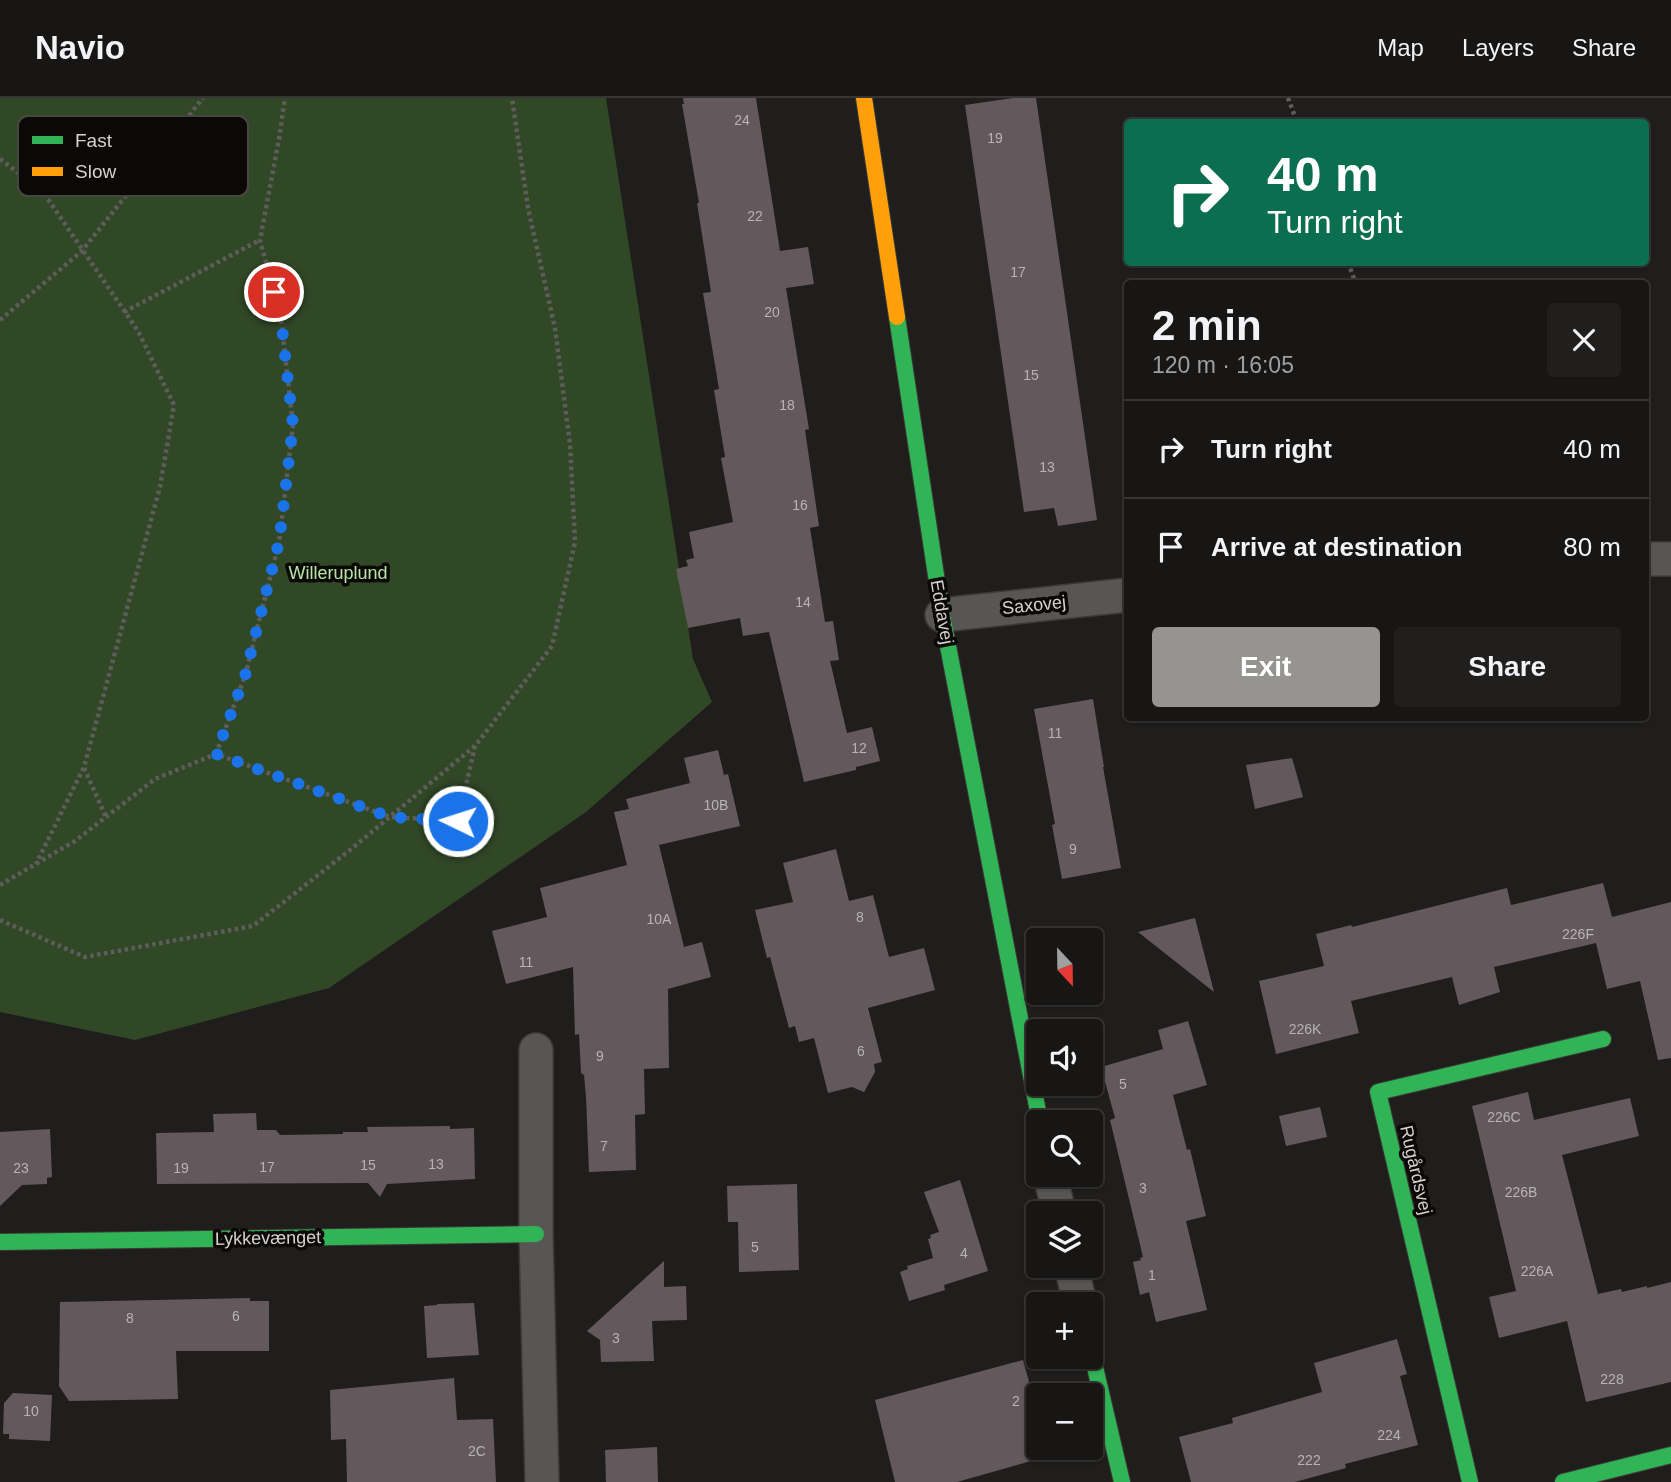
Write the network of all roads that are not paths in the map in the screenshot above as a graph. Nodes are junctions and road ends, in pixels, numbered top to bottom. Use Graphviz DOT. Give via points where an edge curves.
graph roads {
  1 [pos="864,98"];
  2 [pos="1649,559"];
  3 [pos="1671,559"];
  4 [pos="1124,595"];
  5 [pos="942,615"];
  6 [pos="1603,1039"];
  7 [pos="536,1049"];
  8 [pos="1038,1110"];
  9 [pos="536,1234"];
  10 [pos="0,1242"];
  11 [pos="1095,1369"];
  12 [pos="1671,1455"];
  13 [pos="541,1482"];
  14 [pos="1122,1482"];
  15 [pos="1470,1482"];
  16 [pos="1563,1482"];
  1 -- 5 [label="street, Eddavej"];
  2 -- 3 [label="street"];
  4 -- 5 [label="street, Saxovej"];
  5 -- 8 [label="street, Eddavej"];
  6 -- 15 [label="street, Rugårdsvej" via="1378,1092"];
  7 -- 9 [label="street"];
  9 -- 10 [label="street, Lykkevænget"];
  9 -- 13 [label="street"];
  11 -- 14 [label="street"];
  12 -- 16 [label="street"];
}
